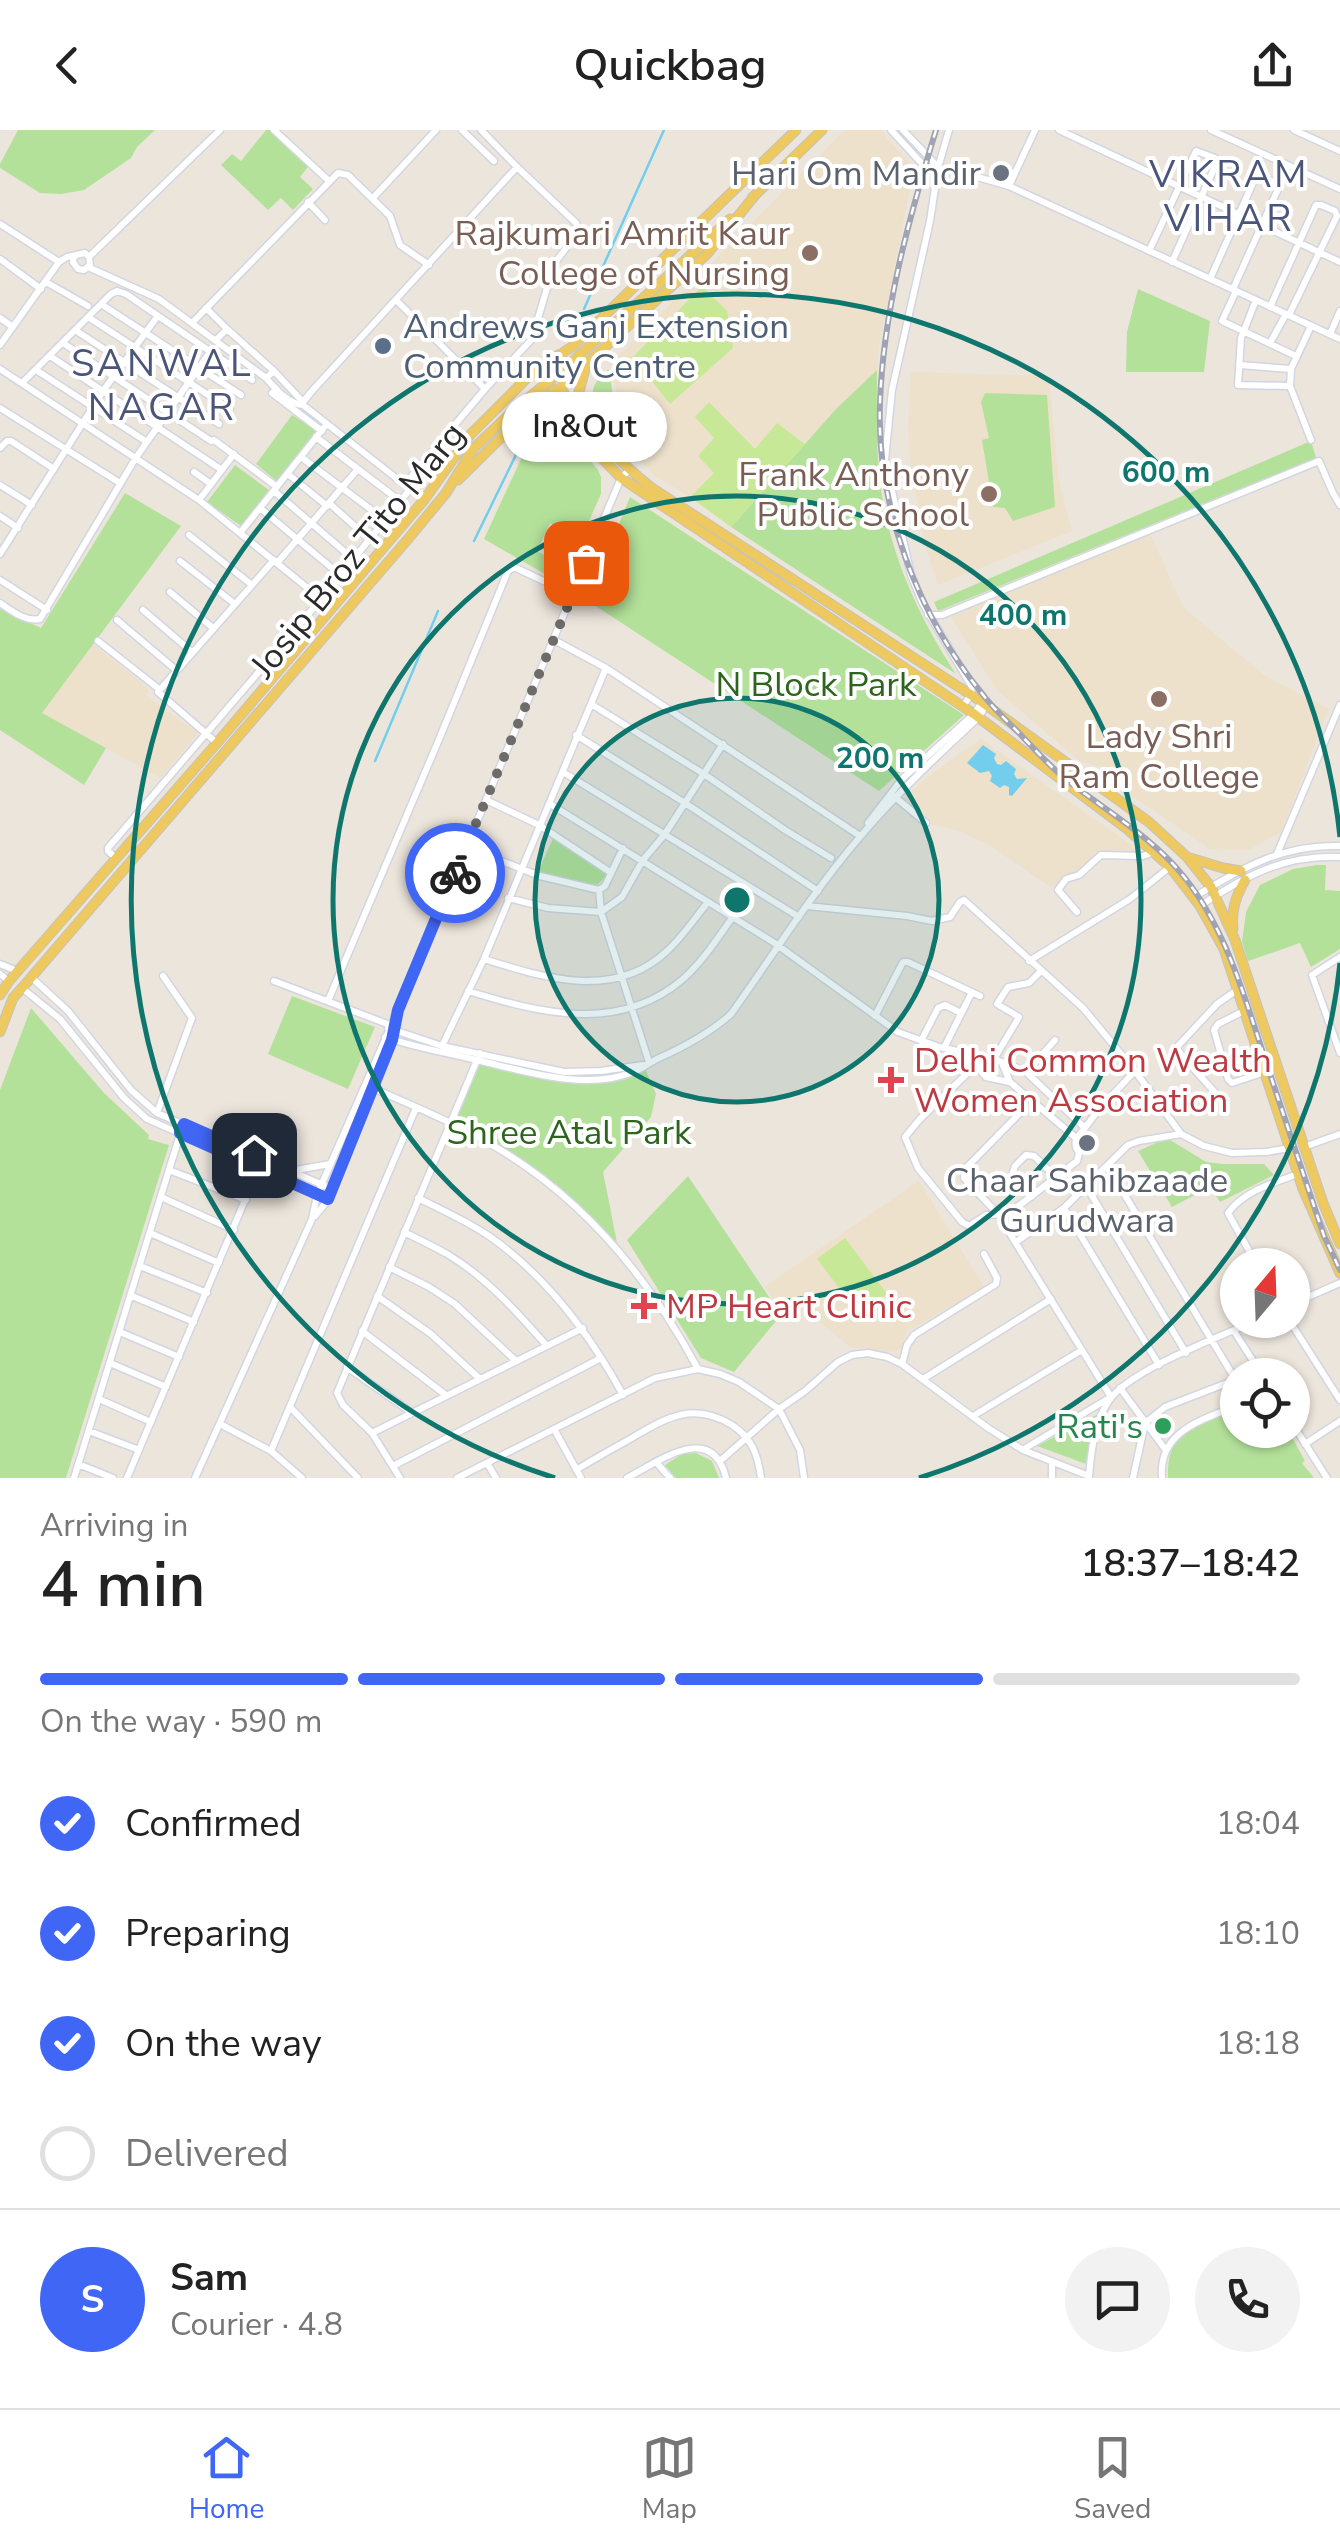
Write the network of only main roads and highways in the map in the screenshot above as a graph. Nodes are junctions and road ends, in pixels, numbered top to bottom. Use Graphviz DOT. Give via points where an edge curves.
graph roads {
  1 [pos="822,130"];
  2 [pos="831,130"];
  3 [pos="794,131"];
  4 [pos="806,146"];
  5 [pos="756,194"];
  6 [pos="558,356"];
  7 [pos="586,363"];
  8 [pos="517,387"];
  9 [pos="556,391"];
  10 [pos="535,407"];
  11 [pos="560,410"];
  12 [pos="583,421"];
  13 [pos="625,474"];
  14 [pos="446,492"];
  15 [pos="863,624"];
  16 [pos="856,635"];
  17 [pos="879,635"];
  18 [pos="873,646"];
  19 [pos="1187,857"];
  20 [pos="1235,940"];
  21 [pos="5,978"];
  22 [pos="0,995"];
  23 [pos="0,1032"];
  24 [pos="1340,1244"];
  25 [pos="1340,1273"];
  1 -- 4 [label="main road"];
  2 -- 4 [label="main road"];
  3 -- 6 [label="main road, Josip Broz Tito Marg"];
  4 -- 5 [label="main road, Josip Broz Tito Marg"];
  5 -- 7 [label="main road" via="707,254"];
  5 -- 14 [label="main road, Josip Broz Tito Marg, bridge" via="472,449"];
  6 -- 8 [label="main road, Josip Broz Tito Marg"];
  6 -- 9 [label="main road" via="550,378"];
  7 -- 9 [label="main road"];
  7 -- 12 [label="main road" via="578,392"];
  8 -- 10 [label="main road"];
  8 -- 21 [label="main road, Josip Broz Tito Marg" via="218,742"];
  9 -- 10 [label="main road"];
  9 -- 11 [label="main road"];
  9 -- 12 [label="main road"];
  10 -- 11 [label="main road"];
  10 -- 14 [label="main road"];
  11 -- 13 [label="main road"];
  12 -- 13 [label="main road"];
  13 -- 15 [label="main road"];
  13 -- 16 [label="main road"];
  14 -- 23 [label="main road, Josip Broz Tito Marg" via="13,998"];
  15 -- 16 [label="main road"];
  15 -- 17 [label="main road"];
  16 -- 18 [label="main road"];
  17 -- 18 [label="main road"];
  17 -- 19 [label="main road" via="984,703"];
  18 -- 25 [label="main road" via="1126,828 1197,902 1224,949 1298,1174"];
  19 -- 20 [label="main road" via="1214,891"];
  19 -- 20 [label="main road" via="1247,873 1233,909"];
  20 -- 24 [label="main road"];
  21 -- 22 [label="main road, Josip Broz Tito Marg"];
}
